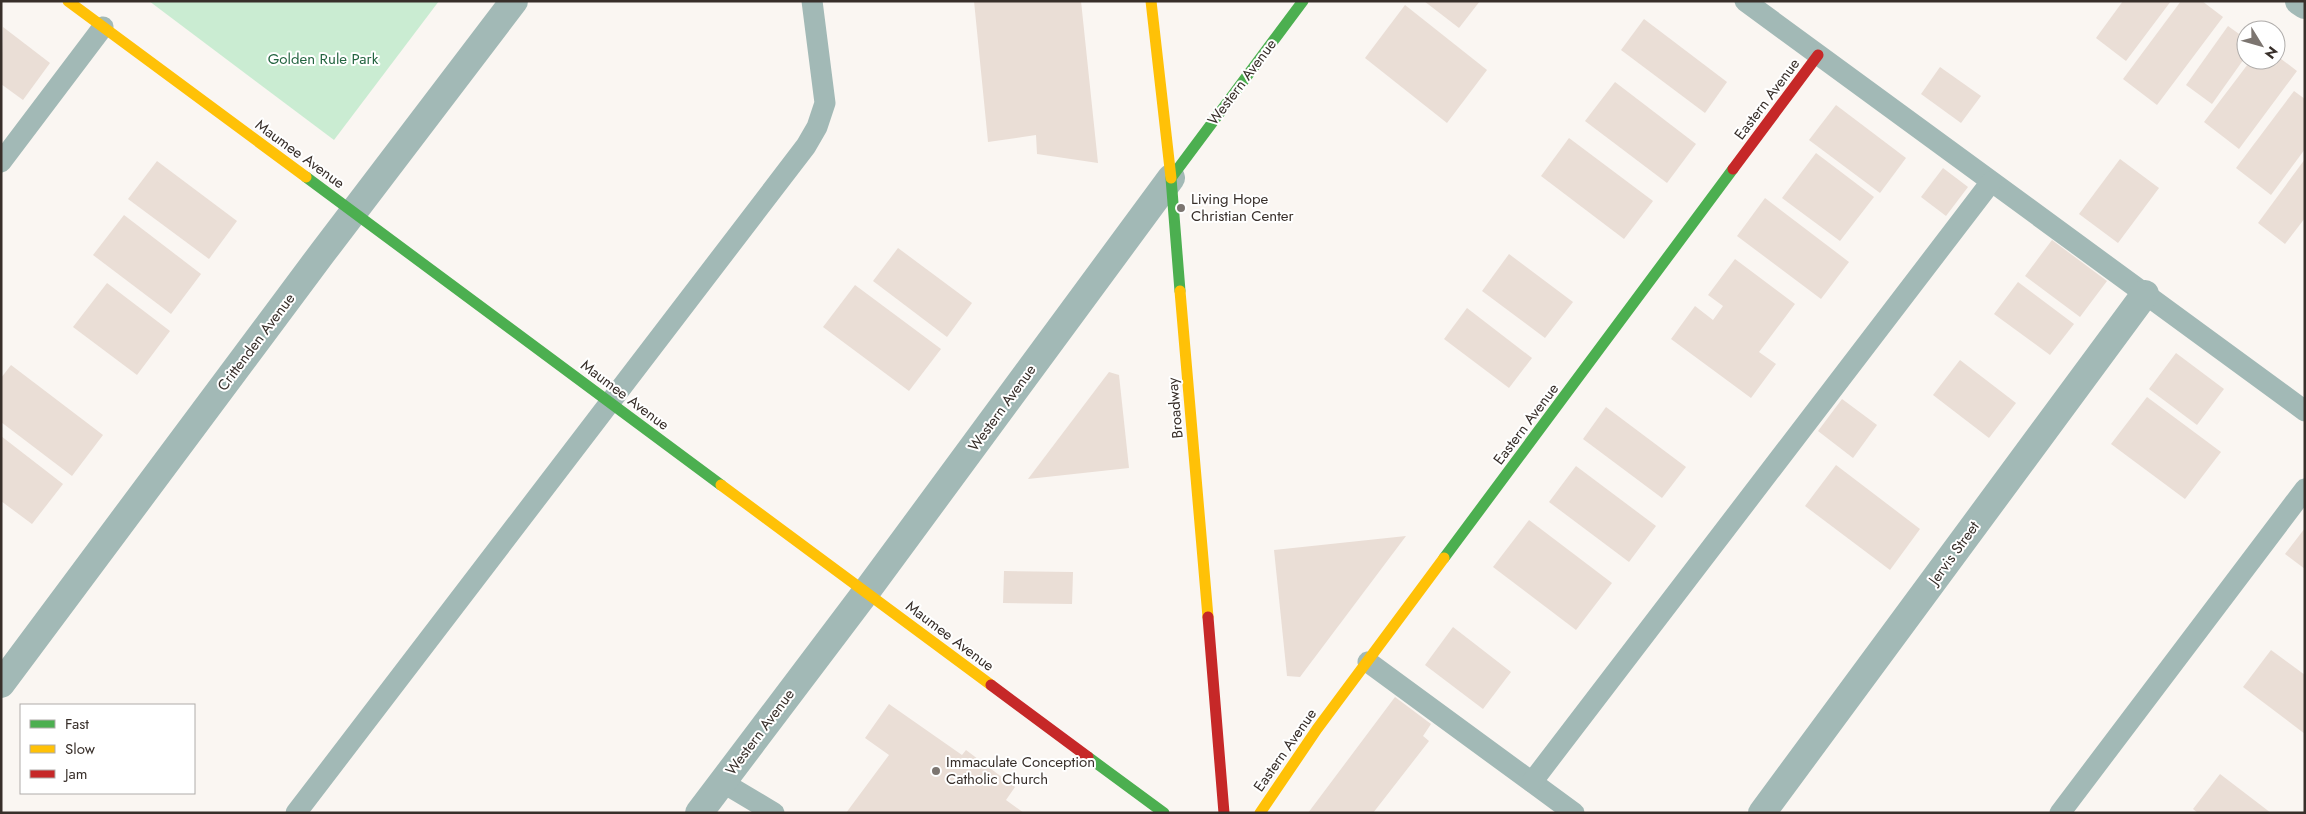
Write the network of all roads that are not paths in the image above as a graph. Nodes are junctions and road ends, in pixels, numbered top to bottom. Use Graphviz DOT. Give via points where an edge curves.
graph roads {
  1 [pos="68,1"];
  2 [pos="514,1"];
  3 [pos="812,1"];
  4 [pos="1151,1"];
  5 [pos="1303,1"];
  6 [pos="1745,1"];
  7 [pos="2299,1"];
  8 [pos="2305,5"];
  9 [pos="103,27"];
  10 [pos="1818,55"];
  11 [pos="1,162"];
  12 [pos="1171,178"];
  13 [pos="1991,182"];
  14 [pos="353,212"];
  15 [pos="2145,294"];
  16 [pos="610,402"];
  17 [pos="2305,411"];
  18 [pos="2305,489"];
  19 [pos="866,592"];
  20 [pos="1368,662"];
  21 [pos="1,684"];
  22 [pos="722,782"];
  23 [pos="1532,782"];
  24 [pos="296,813"];
  25 [pos="699,813"];
  26 [pos="774,813"];
  27 [pos="1164,813"];
  28 [pos="1224,813"];
  29 [pos="1260,813"];
  30 [pos="1574,813"];
  31 [pos="1762,813"];
  32 [pos="2060,813"];
  1 -- 9 [label="street, Maumee Avenue"];
  2 -- 14 [label="street, Crittenden Avenue"];
  3 -- 16 [label="lane" via="825,103 817,127 806,146"];
  4 -- 12 [label="street, Broadway"];
  5 -- 12 [label="street, Western Avenue"];
  6 -- 10 [label="lane"];
  7 -- 8 [label="street"];
  9 -- 11 [label="lane"];
  9 -- 14 [label="street, Maumee Avenue"];
  10 -- 13 [label="lane"];
  10 -- 20 [label="street, Eastern Avenue"];
  12 -- 19 [label="street, Western Avenue"];
  12 -- 28 [label="street, Broadway"];
  13 -- 15 [label="lane"];
  13 -- 23 [label="lane"];
  14 -- 16 [label="street, Maumee Avenue"];
  14 -- 21 [label="street, Crittenden Avenue"];
  15 -- 17 [label="lane"];
  15 -- 31 [label="street, Jervis Street"];
  16 -- 19 [label="street, Maumee Avenue"];
  16 -- 24 [label="lane"];
  18 -- 32 [label="lane"];
  19 -- 22 [label="street, Western Avenue"];
  19 -- 27 [label="street, Maumee Avenue"];
  20 -- 23 [label="lane"];
  20 -- 29 [label="street, Eastern Avenue"];
  22 -- 25 [label="street, Western Avenue"];
  22 -- 26 [label="lane"];
  23 -- 30 [label="lane"];
}
